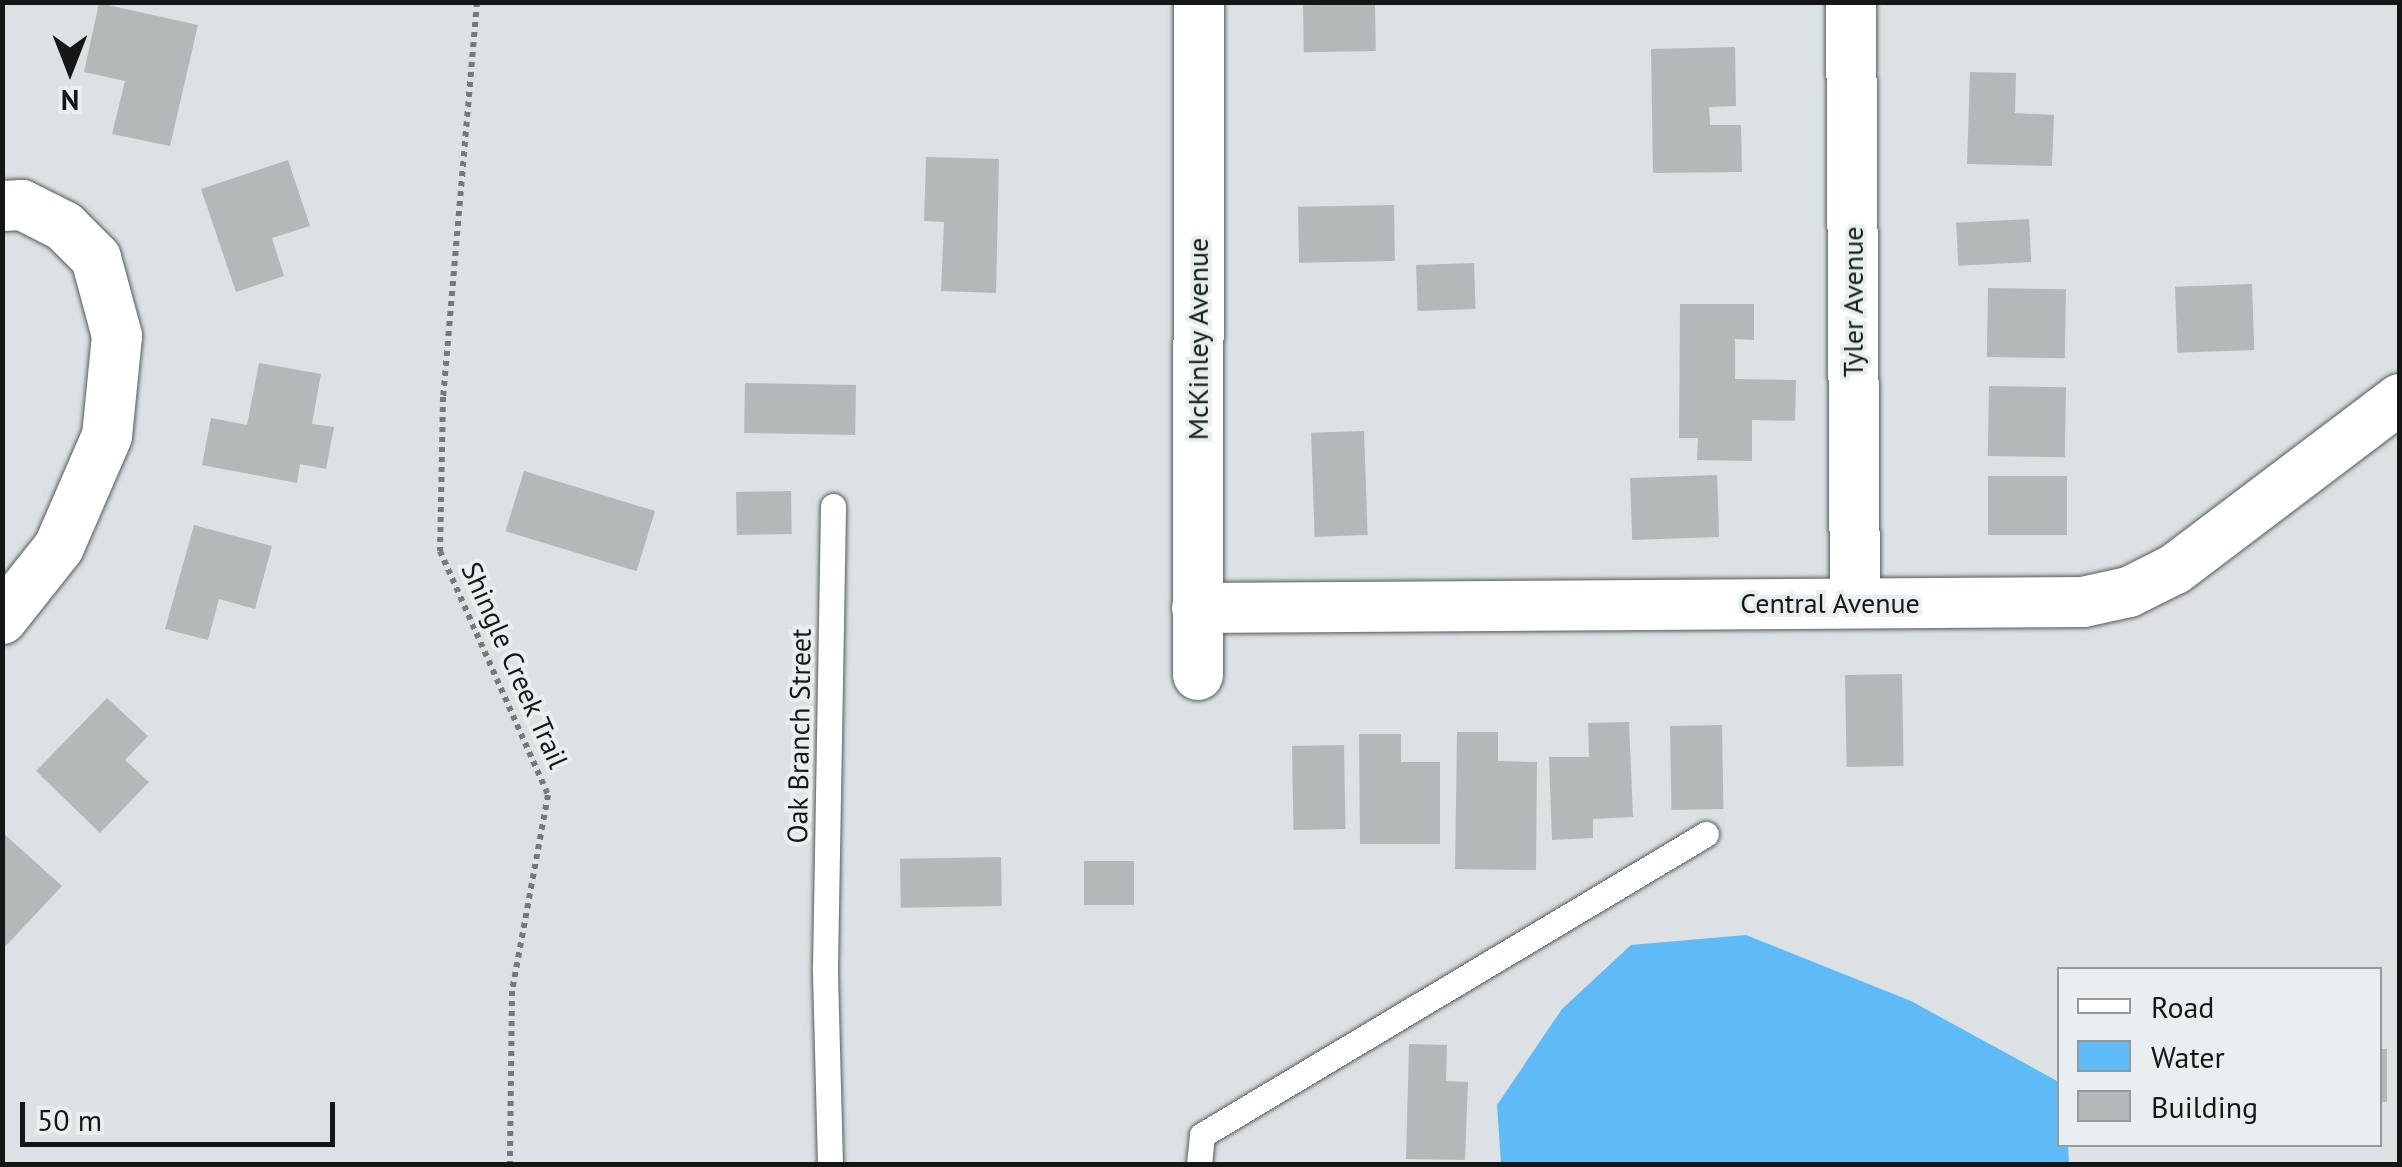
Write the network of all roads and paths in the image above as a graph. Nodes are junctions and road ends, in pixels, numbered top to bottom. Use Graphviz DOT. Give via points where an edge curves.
graph roads {
  1 [pos="477,2"];
  2 [pos="1199,2"];
  3 [pos="1850,2"];
  4 [pos="2,206"];
  5 [pos="2400,399"];
  6 [pos="833,506"];
  7 [pos="1855,602"];
  8 [pos="1198,608"];
  9 [pos="2,618"];
  10 [pos="1198,675"];
  11 [pos="1706,834"];
  12 [pos="510,1164"];
  13 [pos="830,1164"];
  14 [pos="1198,1164"];
  1 -- 12 [label="path, Shingle Creek Trail" via="444,397 440,551 548,795 512,991"];
  2 -- 8 [label="street, McKinley Avenue"];
  3 -- 7 [label="street, Tyler Avenue"];
  4 -- 9 [label="street" via="22,206 64,226 96,258 117,336 107,436 59,547"];
  5 -- 7 [label="street, Central Avenue" via="2175,568 2129,592 2083,602"];
  6 -- 13 [label="lane, Oak Branch Street" via="825,967"];
  7 -- 8 [label="street, Central Avenue"];
  8 -- 10 [label="street, McKinley Avenue"];
  11 -- 14 [label="lane" via="1202,1135"];
}
